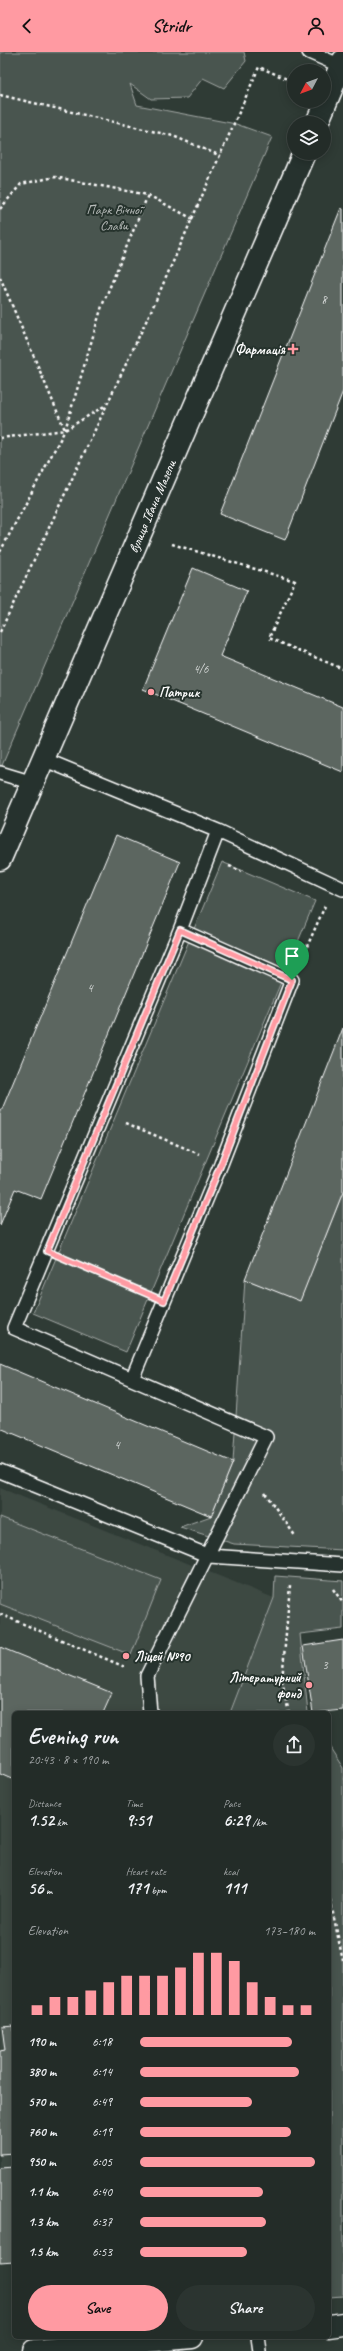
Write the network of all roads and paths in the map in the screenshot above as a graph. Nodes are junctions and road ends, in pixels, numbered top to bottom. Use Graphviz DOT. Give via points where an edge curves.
graph roads {
  1 [pos="309,52"];
  2 [pos="342,64"];
  3 [pos="287,79"];
  4 [pos="0,95"];
  5 [pos="320,116"];
  6 [pos="221,156"];
  7 [pos="301,160"];
  8 [pos="148,195"];
  9 [pos="0,209"];
  10 [pos="193,219"];
  11 [pos="0,277"];
  12 [pos="107,404"];
  13 [pos="65,430"];
  14 [pos="0,438"];
  15 [pos="172,544"];
  16 [pos="0,552"];
  17 [pos="0,632"];
  18 [pos="343,668"];
  19 [pos="43,759"];
  20 [pos="0,773"];
  21 [pos="33,783"];
  22 [pos="218,831"];
  23 [pos="0,859"];
  24 [pos="338,886"];
  25 [pos="180,930"];
  26 [pos="292,980"];
  27 [pos="105,1114"];
  28 [pos="221,1164"];
  29 [pos="47,1251"];
  30 [pos="164,1301"];
  31 [pos="132,1379"];
  32 [pos="0,1472"];
  33 [pos="209,1556"];
  34 [pos="292,1562"];
  35 [pos="343,1565"];
  36 [pos="0,1614"];
  37 [pos="147,1676"];
  38 [pos="150,1711"];
  39 [pos="289,1711"];
  40 [pos="331,1904"];
  41 [pos="343,1961"];
  42 [pos="343,2324"];
  43 [pos="331,2326"];
  44 [pos="169,2339"];
  45 [pos="258,2339"];
  46 [pos="34,2351"];
  47 [pos="260,2351"];
  1 -- 2 [label="lane"];
  2 -- 5 [label="main road"];
  3 -- 6 [label="path" via="259,68"];
  4 -- 6 [label="path" via="173,136"];
  6 -- 10 [label="path"];
  7 -- 19 [label="main road, вулиця Івана Мазепи"];
  8 -- 9 [label="path" via="55,177 21,184"];
  8 -- 10 [label="path"];
  8 -- 13 [label="path" via="102,306"];
  10 -- 12 [label="path"];
  11 -- 13 [label="path"];
  12 -- 13 [label="path"];
  12 -- 17 [label="path"];
  13 -- 14 [label="path"];
  13 -- 16 [label="path"];
  15 -- 18 [label="path" via="296,581 269,638"];
  19 -- 21 [label="main road, вулиця Івана Мазепи"];
  19 -- 22 [label="lane"];
  20 -- 21 [label="lane"];
  21 -- 23 [label="main road, вулиця Івана Мазепи"];
  22 -- 24 [label="lane"];
  22 -- 25 [label="lane"];
  24 -- 26 [label="path"];
  25 -- 26 [label="lane"];
  25 -- 27 [label="lane"];
  26 -- 28 [label="lane"];
  27 -- 28 [label="path"];
  27 -- 29 [label="lane"];
  28 -- 30 [label="lane"];
  29 -- 30 [label="path"];
  29 -- 31 [label="lane" via="14,1328"];
  30 -- 31 [label="lane"];
  31 -- 33 [label="lane" via="266,1437"];
  32 -- 33 [label="lane"];
  33 -- 34 [label="lane"];
  33 -- 37 [label="lane" via="200,1569"];
  34 -- 35 [label="lane"];
  34 -- 39 [label="path" via="282,1681"];
  36 -- 37 [label="path"];
  37 -- 38 [label="lane"];
  40 -- 41 [label="path"];
  42 -- 43 [label="main road"];
  44 -- 46 [label="main road"];
  45 -- 47 [label="lane"];
}
